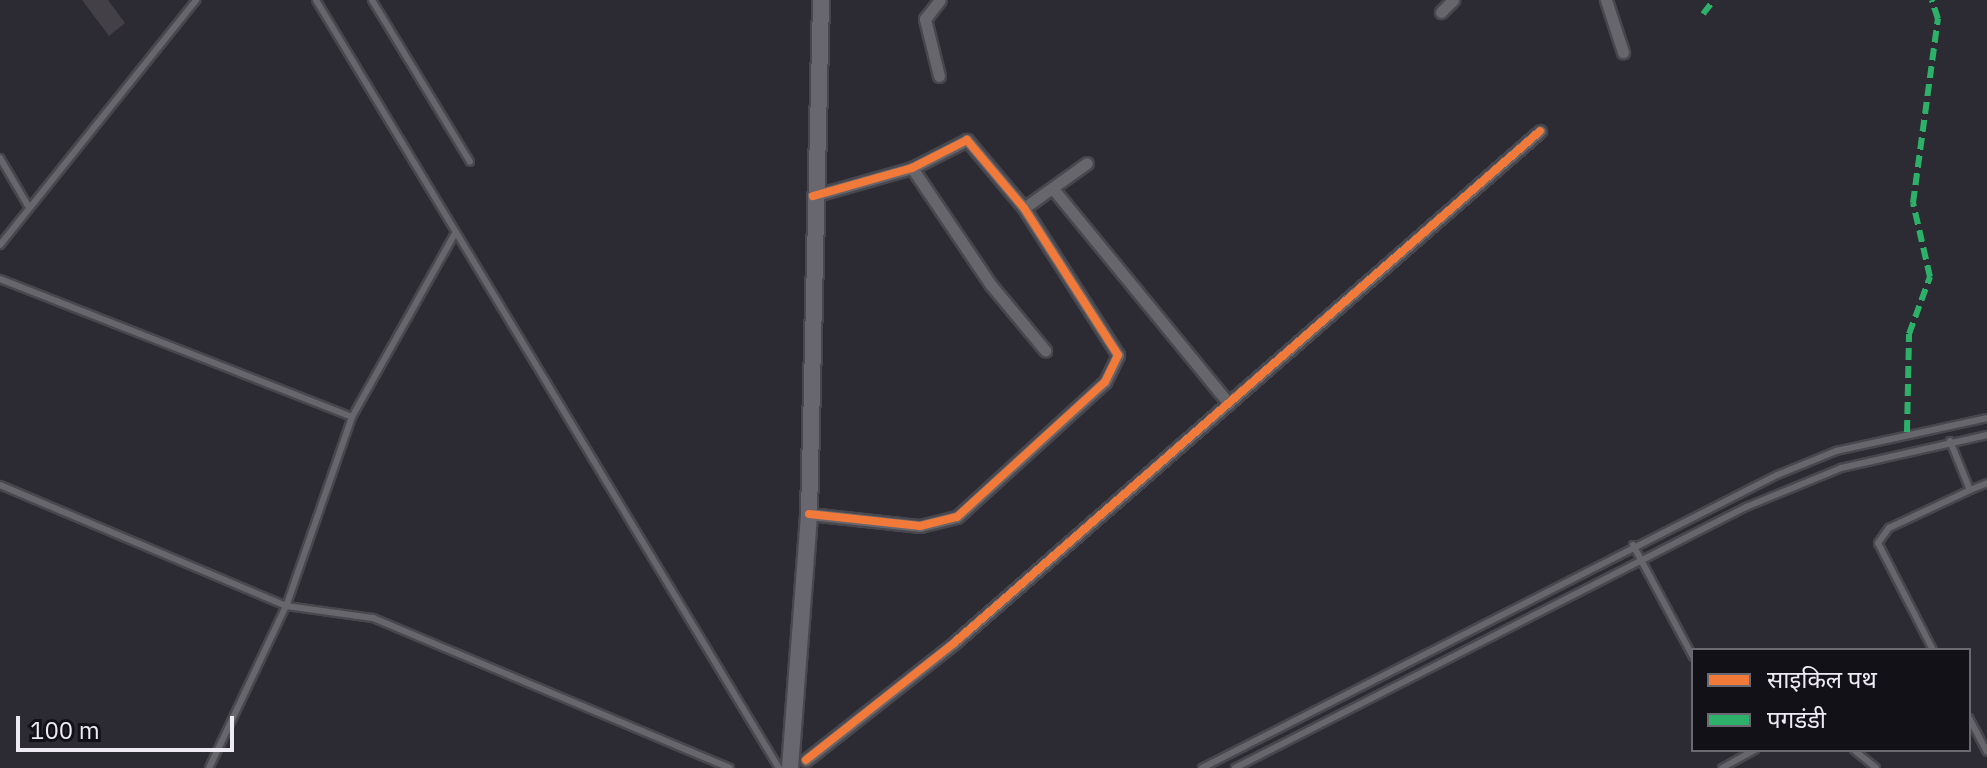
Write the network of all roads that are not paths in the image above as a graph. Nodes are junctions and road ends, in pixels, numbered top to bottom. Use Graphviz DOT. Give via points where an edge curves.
graph roads {
  1 [pos="196,0"];
  2 [pos="316,0"];
  3 [pos="372,0"];
  4 [pos="821,0"];
  5 [pos="940,0"];
  6 [pos="1453,0"];
  7 [pos="1606,0"];
  8 [pos="1441,12"];
  9 [pos="1623,52"];
  10 [pos="939,76"];
  11 [pos="1540,131"];
  12 [pos="0,158"];
  13 [pos="470,162"];
  14 [pos="1087,163"];
  15 [pos="912,168"];
  16 [pos="1054,190"];
  17 [pos="813,196"];
  18 [pos="28,206"];
  19 [pos="1024,208"];
  20 [pos="456,232"];
  21 [pos="0,245"];
  22 [pos="0,279"];
  23 [pos="1045,350"];
  24 [pos="1229,404"];
  25 [pos="352,417"];
  26 [pos="1987,418"];
  27 [pos="1987,435"];
  28 [pos="1950,441"];
  29 [pos="1987,483"];
  30 [pos="0,485"];
  31 [pos="1970,490"];
  32 [pos="809,514"];
  33 [pos="1633,545"];
  34 [pos="1641,560"];
  35 [pos="286,606"];
  36 [pos="1932,648"];
  37 [pos="1691,653"];
  38 [pos="1971,722"];
  39 [pos="1856,752"];
  40 [pos="1987,752"];
  41 [pos="1744,753"];
  42 [pos="800,760"];
  43 [pos="209,768"];
  44 [pos="730,768"];
  45 [pos="779,768"];
  46 [pos="1202,768"];
  47 [pos="1235,768"];
  48 [pos="1722,768"];
  49 [pos="1876,768"];
  1 -- 18 [label="lane"];
  2 -- 20 [label="lane"];
  3 -- 13 [label="lane"];
  4 -- 17 [label="main road"];
  5 -- 10 [label="street" via="925,19"];
  6 -- 8 [label="street"];
  7 -- 9 [label="street"];
  11 -- 24 [label="street"];
  12 -- 18 [label="lane"];
  14 -- 16 [label="street"];
  15 -- 17 [label="street"];
  15 -- 19 [label="street" via="967,140"];
  15 -- 23 [label="street" via="991,285"];
  16 -- 19 [label="street"];
  16 -- 24 [label="street"];
  17 -- 32 [label="main road"];
  18 -- 21 [label="lane"];
  19 -- 32 [label="street" via="1114,341 1117,368 957,517 920,526"];
  20 -- 25 [label="lane"];
  20 -- 45 [label="lane"];
  22 -- 25 [label="lane"];
  24 -- 42 [label="street" via="927,666"];
  25 -- 35 [label="lane"];
  26 -- 33 [label="lane" via="1836,451"];
  27 -- 28 [label="lane"];
  28 -- 31 [label="lane"];
  28 -- 34 [label="lane" via="1819,476"];
  29 -- 31 [label="lane"];
  30 -- 35 [label="lane"];
  31 -- 36 [label="lane" via="1889,528 1878,543"];
  32 -- 42 [label="main road"];
  33 -- 34 [label="lane"];
  33 -- 46 [label="lane"];
  34 -- 37 [label="lane"];
  34 -- 47 [label="lane"];
  35 -- 43 [label="lane"];
  35 -- 44 [label="lane" via="373,618"];
  38 -- 40 [label="lane"];
  39 -- 49 [label="lane"];
  41 -- 48 [label="lane"];
}
